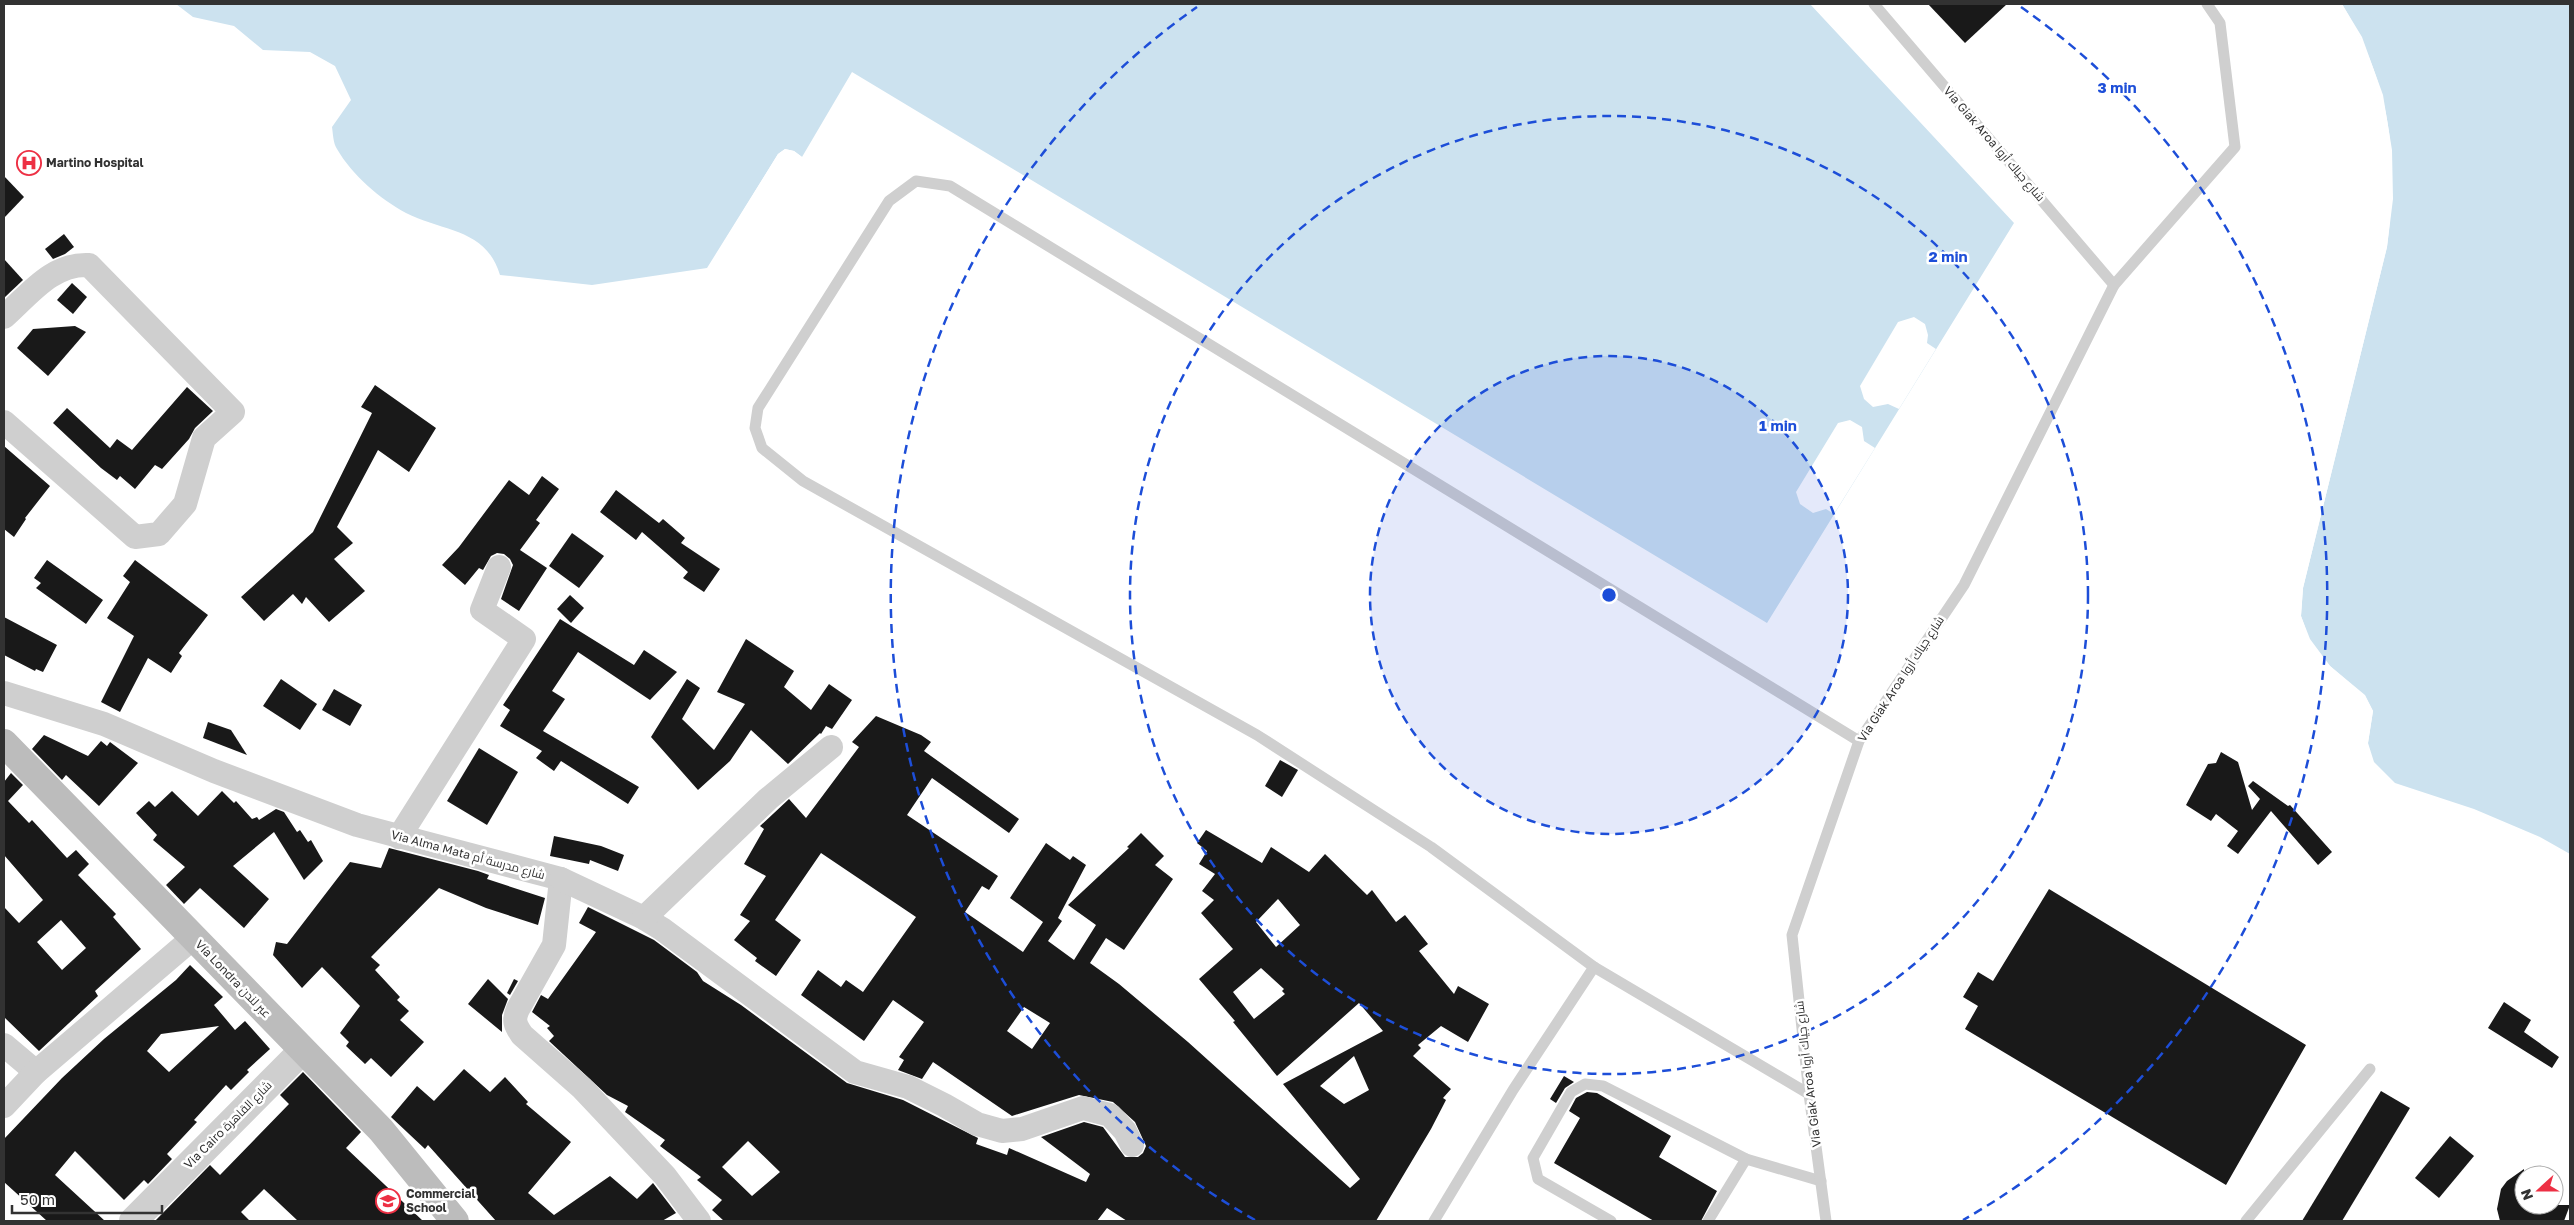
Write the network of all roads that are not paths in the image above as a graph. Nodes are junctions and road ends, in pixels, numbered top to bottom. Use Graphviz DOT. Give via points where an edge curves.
graph roads {
  1 [pos="1874,4"];
  2 [pos="2207,4"];
  3 [pos="2114,285"];
  4 [pos="4,316"];
  5 [pos="4,422"];
  6 [pos="499,567"];
  7 [pos="4,693"];
  8 [pos="1859,741"];
  9 [pos="4,743"];
  10 [pos="831,747"];
  11 [pos="399,837"];
  12 [pos="561,879"];
  13 [pos="644,918"];
  14 [pos="194,938"];
  15 [pos="1594,968"];
  16 [pos="4,1045"];
  17 [pos="302,1050"];
  18 [pos="2370,1069"];
  19 [pos="36,1072"];
  20 [pos="1809,1094"];
  21 [pos="4,1106"];
  22 [pos="1132,1145"];
  23 [pos="1746,1159"];
  24 [pos="1821,1182"];
  25 [pos="132,1221"];
  26 [pos="455,1221"];
  27 [pos="699,1221"];
  28 [pos="1434,1221"];
  29 [pos="1612,1221"];
  30 [pos="1708,1221"];
  31 [pos="1826,1221"];
  32 [pos="2246,1221"];
  1 -- 3 [label="lane, Via Giak Aroa شارع جياك أروا"];
  2 -- 3 [label="lane, Via Giak Aroa شارع جياك أروا" via="2220,23 2235,148"];
  3 -- 8 [label="lane, Via Giak Aroa شارع جياك أروا" via="1964,584"];
  4 -- 5 [label="street" via="54,272 75,264 88,265 233,412 204,438 184,504 159,534 135,537"];
  6 -- 11 [label="street" via="482,610 524,639"];
  7 -- 11 [label="street, Via Alma Mata شارع مدرسة أم" via="104,724 214,771 357,825"];
  8 -- 15 [label="lane" via="950,186 916,181 889,201 758,408 755,428 762,448 802,481 1257,735 1431,848"];
  8 -- 20 [label="lane, Via Giak Aroa شارع جياك أروا" via="1792,934"];
  9 -- 14 [label="main road, Vía Londra عبر لندن"];
  10 -- 13 [label="street" via="768,799"];
  11 -- 12 [label="street, Via Alma Mata شارع مدرسة أم"];
  12 -- 13 [label="street"];
  12 -- 27 [label="street, Via Alma Mata شارع مدرسة أم" via="554,945 514,1017 515,1025 582,1088 665,1176"];
  13 -- 22 [label="street" via="855,1072 908,1087 977,1124 1002,1131 1022,1130 1084,1108 1101,1112 1110,1115 1125,1131"];
  14 -- 17 [label="main road, Vía Londra عبر لندن"];
  14 -- 19 [label="street"];
  15 -- 20 [label="lane"];
  15 -- 28 [label="lane" via="1513,1090"];
  16 -- 19 [label="street"];
  17 -- 25 [label="street, Via Cairo شارع القاهرة"];
  17 -- 26 [label="main road, Vía Londra عبر لندن" via="381,1130"];
  18 -- 32 [label="lane"];
  19 -- 21 [label="street"];
  20 -- 24 [label="lane, Via Giak Aroa شارع جياك أروا"];
  23 -- 24 [label="lane"];
  23 -- 29 [label="lane" via="1603,1086 1585,1084 1571,1092 1533,1158 1534,1166 1538,1179"];
  23 -- 30 [label="lane"];
  24 -- 31 [label="lane, Via Giak Aroa شارع جياك أروا"];
}
